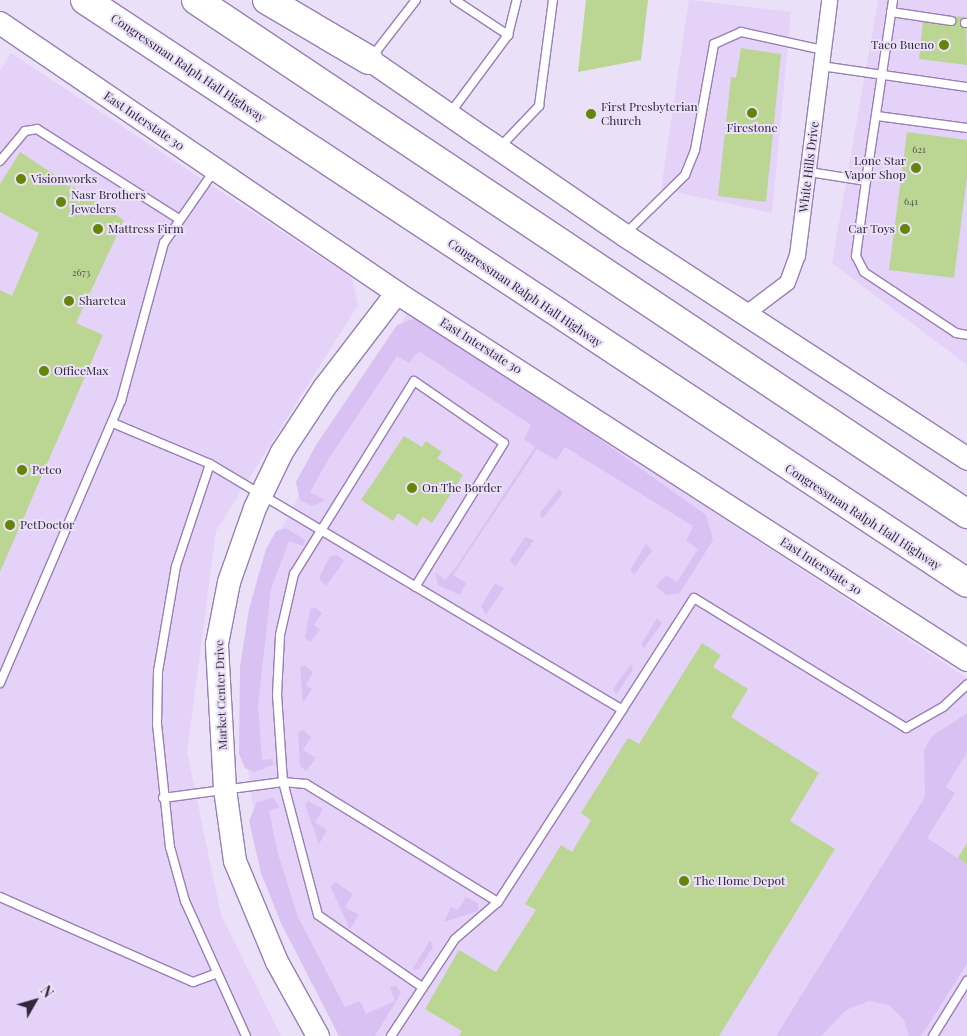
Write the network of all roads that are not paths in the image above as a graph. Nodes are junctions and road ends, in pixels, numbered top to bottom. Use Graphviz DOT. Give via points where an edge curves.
graph roads {
  1 [pos="86,0"];
  2 [pos="196,0"];
  3 [pos="267,0"];
  4 [pos="285,0"];
  5 [pos="416,0"];
  6 [pos="455,0"];
  7 [pos="517,0"];
  8 [pos="553,0"];
  9 [pos="829,0"];
  10 [pos="893,0"];
  11 [pos="891,12"];
  12 [pos="951,21"];
  13 [pos="0,23"];
  14 [pos="508,35"];
  15 [pos="823,50"];
  16 [pos="370,60"];
  17 [pos="821,66"];
  18 [pos="882,75"];
  19 [pos="967,87"];
  20 [pos="448,116"];
  21 [pos="876,116"];
  22 [pos="967,128"];
  23 [pos="499,148"];
  24 [pos="0,161"];
  25 [pos="215,169"];
  26 [pos="809,172"];
  27 [pos="866,181"];
  28 [pos="177,218"];
  29 [pos="624,235"];
  30 [pos="397,292"];
  31 [pos="746,313"];
  32 [pos="967,335"];
  33 [pos="113,423"];
  34 [pos="967,459"];
  35 [pos="210,464"];
  36 [pos="260,495"];
  37 [pos="967,514"];
  38 [pos="320,528"];
  39 [pos="967,583"];
  40 [pos="415,588"];
  41 [pos="967,660"];
  42 [pos="0,683"];
  43 [pos="967,684"];
  44 [pos="622,710"];
  45 [pos="283,782"];
  46 [pos="225,789"];
  47 [pos="163,798"];
  48 [pos="0,898"];
  49 [pos="498,902"];
  50 [pos="215,974"];
  51 [pos="967,981"];
  52 [pos="422,987"];
  53 [pos="246,1036"];
  54 [pos="318,1036"];
  55 [pos="391,1036"];
  56 [pos="932,1036"];
  1 -- 39 [label="highway, Congressman Ralph Hall Highway"];
  2 -- 37 [label="highway"];
  3 -- 16 [label="highway"];
  4 -- 16 [label="main road"];
  5 -- 16 [label="lane"];
  6 -- 14 [label="lane"];
  7 -- 14 [label="lane"];
  8 -- 23 [label="lane" via="539,106"];
  9 -- 15 [label="street, White Hills Drive"];
  10 -- 11 [label="lane"];
  11 -- 12 [label="lane"];
  11 -- 18 [label="lane"];
  13 -- 25 [label="main road, East Interstate 30"];
  14 -- 20 [label="lane"];
  15 -- 17 [label="street, White Hills Drive"];
  15 -- 29 [label="lane" via="742,32 714,44 695,150 685,175"];
  16 -- 20 [label="main road"];
  17 -- 18 [label="lane"];
  17 -- 26 [label="street, White Hills Drive"];
  18 -- 19 [label="lane"];
  18 -- 21 [label="lane"];
  20 -- 23 [label="main road"];
  21 -- 22 [label="lane"];
  21 -- 27 [label="lane"];
  23 -- 29 [label="main road"];
  24 -- 28 [label="lane" via="25,131 37,128"];
  25 -- 28 [label="lane"];
  25 -- 30 [label="main road, East Interstate 30"];
  26 -- 27 [label="lane"];
  26 -- 31 [label="street, White Hills Drive" via="792,270 787,282"];
  27 -- 32 [label="lane" via="857,263 864,272 956,333"];
  28 -- 33 [label="lane" via="156,267 131,374"];
  29 -- 31 [label="main road"];
  30 -- 36 [label="main road, Market Center Drive" via="324,388"];
  30 -- 41 [label="main road, East Interstate 30"];
  31 -- 34 [label="main road"];
  33 -- 35 [label="lane"];
  33 -- 42 [label="lane"];
  35 -- 36 [label="lane"];
  35 -- 47 [label="lane" via="176,566 158,671"];
  36 -- 38 [label="lane"];
  36 -- 46 [label="main road, Market Center Drive" via="229,582 217,644"];
  38 -- 40 [label="lane"];
  38 -- 40 [label="lane" via="414,381 504,443"];
  38 -- 45 [label="lane" via="294,574 280,635 277,695"];
  40 -- 44 [label="lane"];
  43 -- 44 [label="lane" via="943,707 906,728 694,598"];
  44 -- 49 [label="lane"];
  45 -- 46 [label="lane"];
  45 -- 49 [label="lane" via="306,784"];
  45 -- 52 [label="lane" via="318,915"];
  46 -- 47 [label="lane"];
  46 -- 54 [label="main road, Market Center Drive" via="235,861 247,894"];
  47 -- 50 [label="lane" via="170,847 185,901"];
  48 -- 50 [label="lane" via="193,982"];
  49 -- 52 [label="lane" via="455,939"];
  50 -- 53 [label="lane"];
  51 -- 56 [label="lane"];
  52 -- 55 [label="lane"];
}
